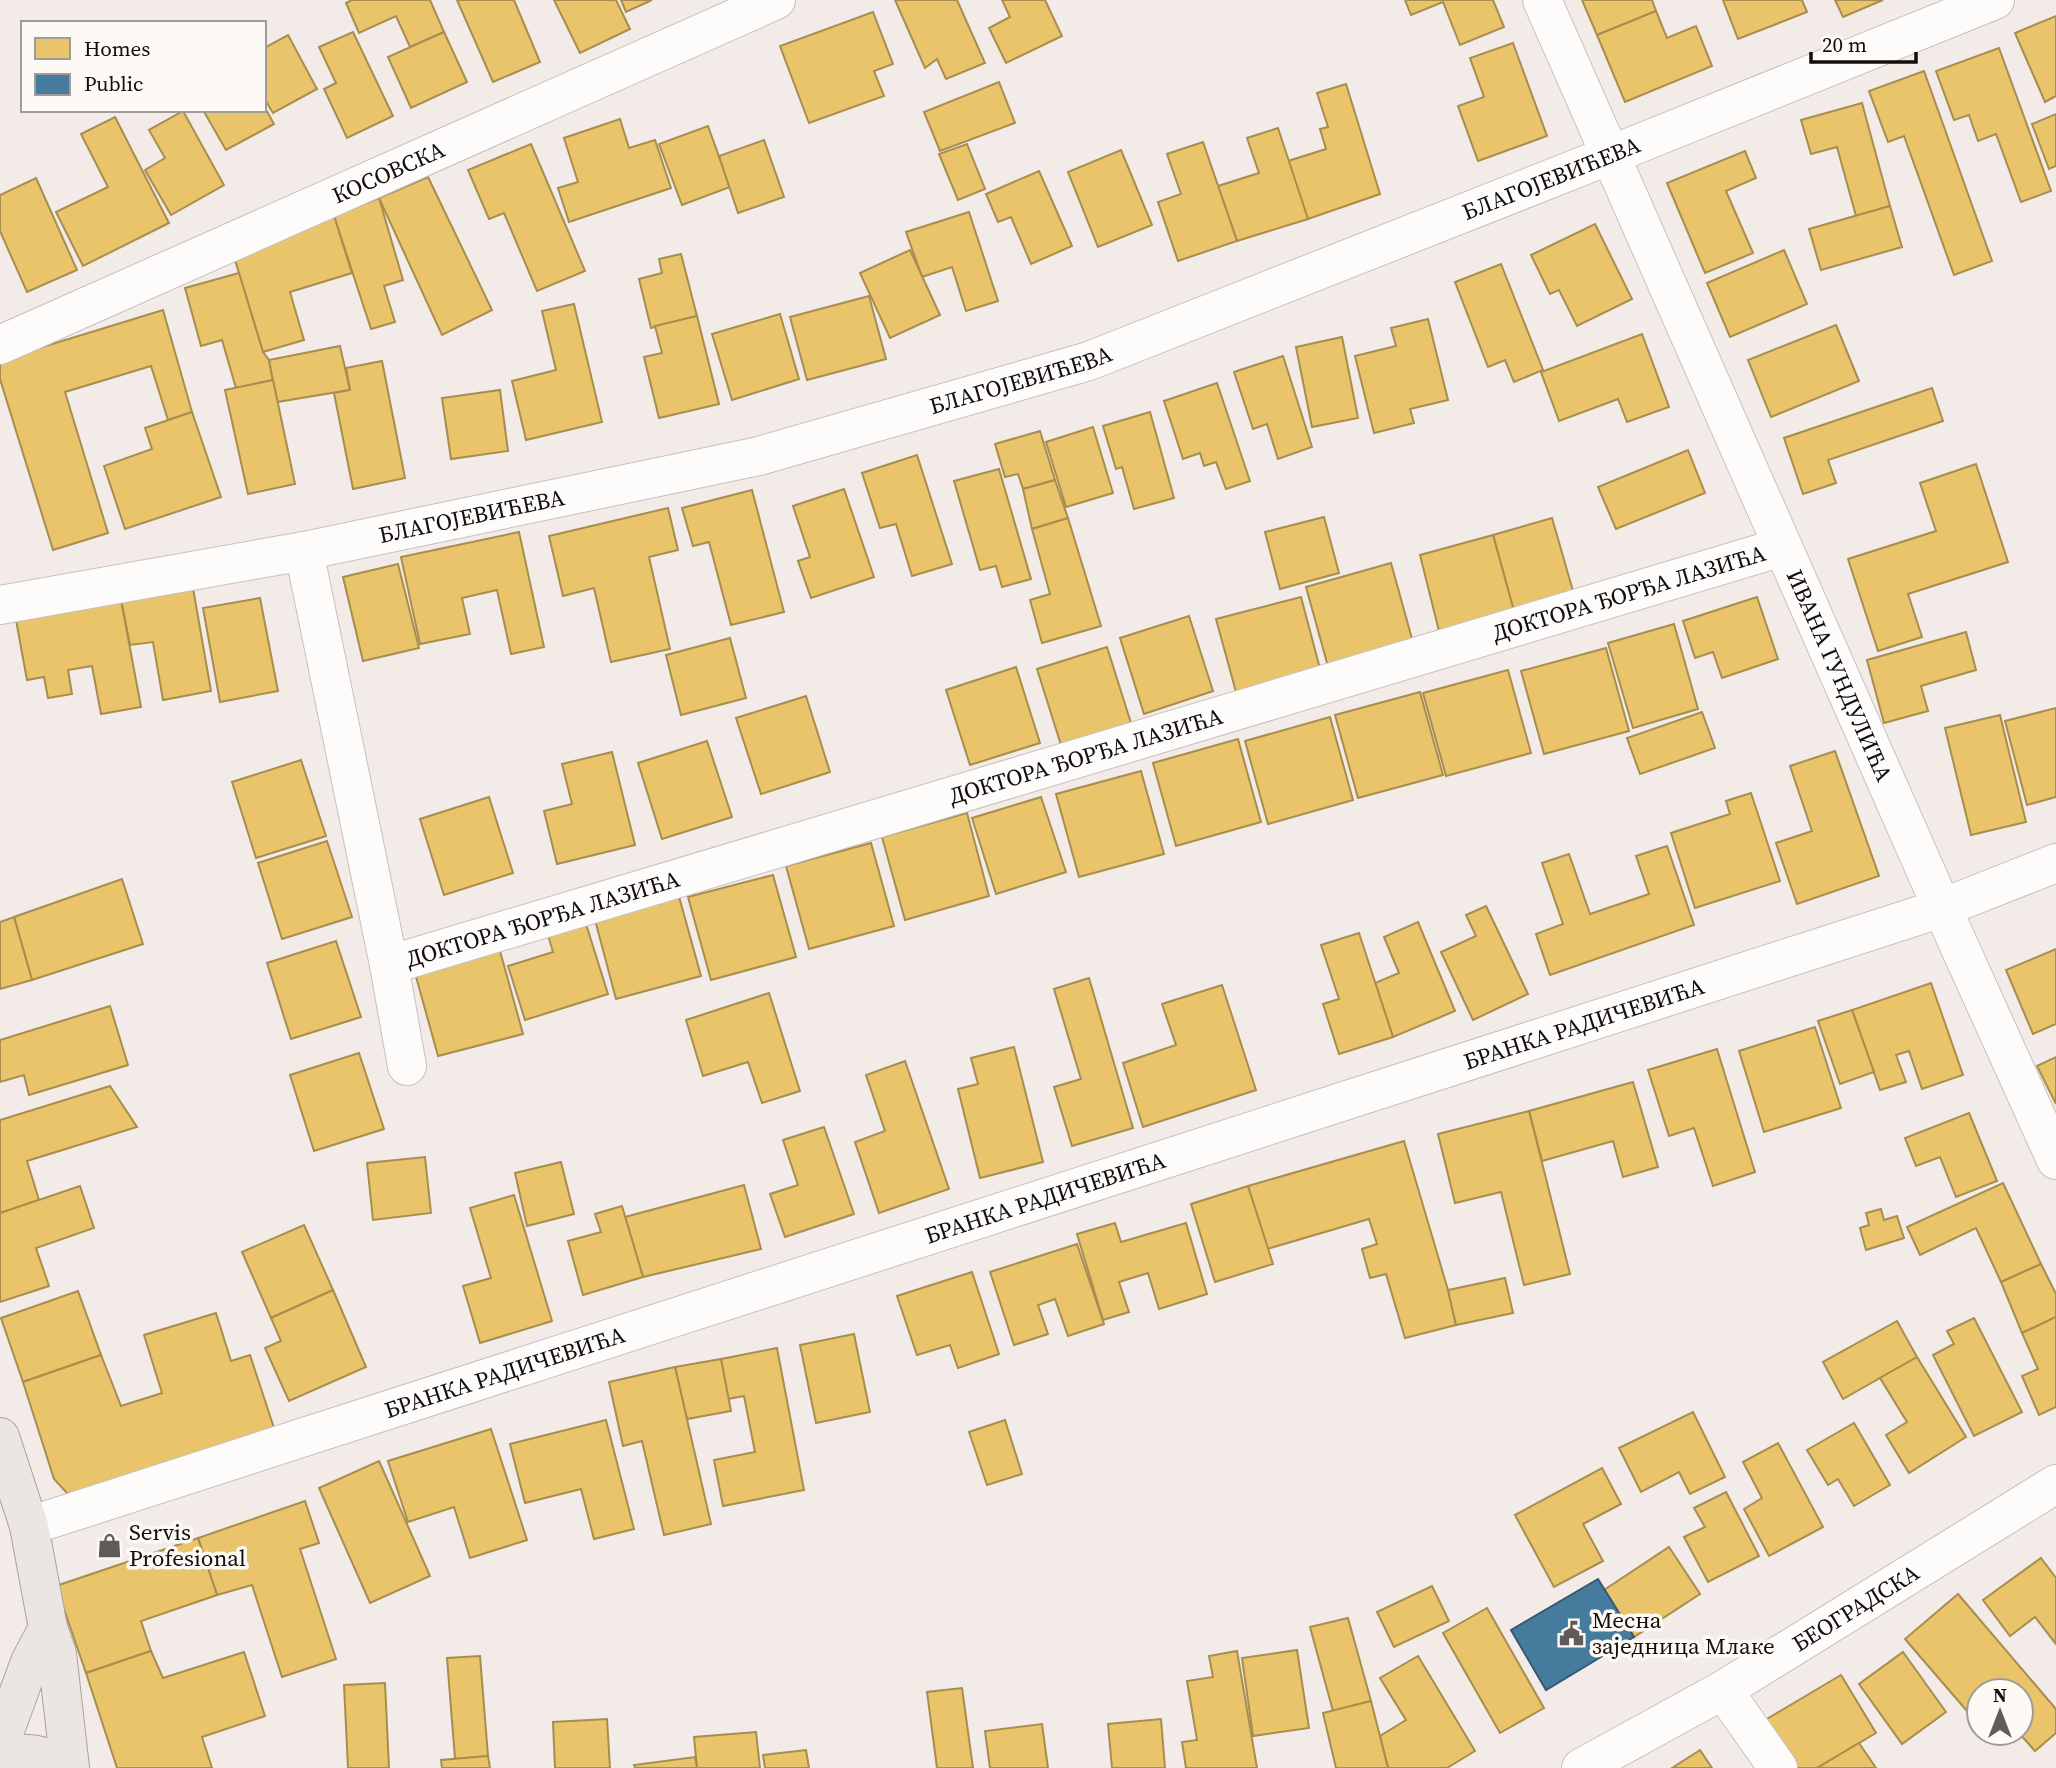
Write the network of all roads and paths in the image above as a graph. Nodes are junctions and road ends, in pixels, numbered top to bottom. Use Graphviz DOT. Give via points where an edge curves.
graph roads {
  1 [pos="776,0"];
  2 [pos="1542,0"];
  3 [pos="1995,0"];
  4 [pos="1608,156"];
  5 [pos="0,345"];
  6 [pos="1782,547"];
  7 [pos="304,551"];
  8 [pos="0,605"];
  9 [pos="2056,863"];
  10 [pos="1942,908"];
  11 [pos="389,965"];
  12 [pos="407,1066"];
  13 [pos="2056,1160"];
  14 [pos="0,1437"];
  15 [pos="2056,1484"];
  16 [pos="29,1526"];
  17 [pos="48,1628"];
  18 [pos="1723,1690"];
  19 [pos="0,1744"];
  20 [pos="0,1758"];
  21 [pos="64,1768"];
  22 [pos="70,1768"];
  23 [pos="1581,1768"];
  24 [pos="1778,1768"];
  1 -- 5 [label="street, КОСОВСКА"];
  2 -- 4 [label="street, ИВАНА ГУНДУЛИЋА"];
  3 -- 4 [label="street, БЛАГОЈЕВИЋЕВА"];
  4 -- 6 [label="street, ИВАНА ГУНДУЛИЋА"];
  4 -- 7 [label="street, БЛАГОЈЕВИЋЕВА" via="1089,361 759,456"];
  6 -- 10 [label="street, ИВАНА ГУНДУЛИЋА"];
  6 -- 11 [label="street, ДОКТОРА ЂОРЂА ЛАЗИЋА"];
  7 -- 8 [label="street, БЛАГОЈЕВИЋЕВА"];
  7 -- 11 [label="street, ДОКТОРА ЂОРЂА ЛАЗИЋА"];
  9 -- 10 [label="street, БРАНКА РАДИЧЕВИЋА"];
  10 -- 13 [label="street, ИВАНА ГУНДУЛИЋА"];
  10 -- 16 [label="street, БРАНКА РАДИЧЕВИЋА"];
  11 -- 12 [label="street, ДОКТОРА ЂОРЂА ЛАЗИЋА"];
  14 -- 16 [label="main road"];
  15 -- 18 [label="street, БЕОГРАДСКА"];
  16 -- 17 [label="main road"];
  17 -- 19 [label="main road" via="30,1662"];
  17 -- 22 [label="main road" via="57,1654"];
  18 -- 23 [label="street, БЕОГРАДСКА"];
  18 -- 24 [label="street"];
  20 -- 21 [label="main road" via="23,1753"];
}
